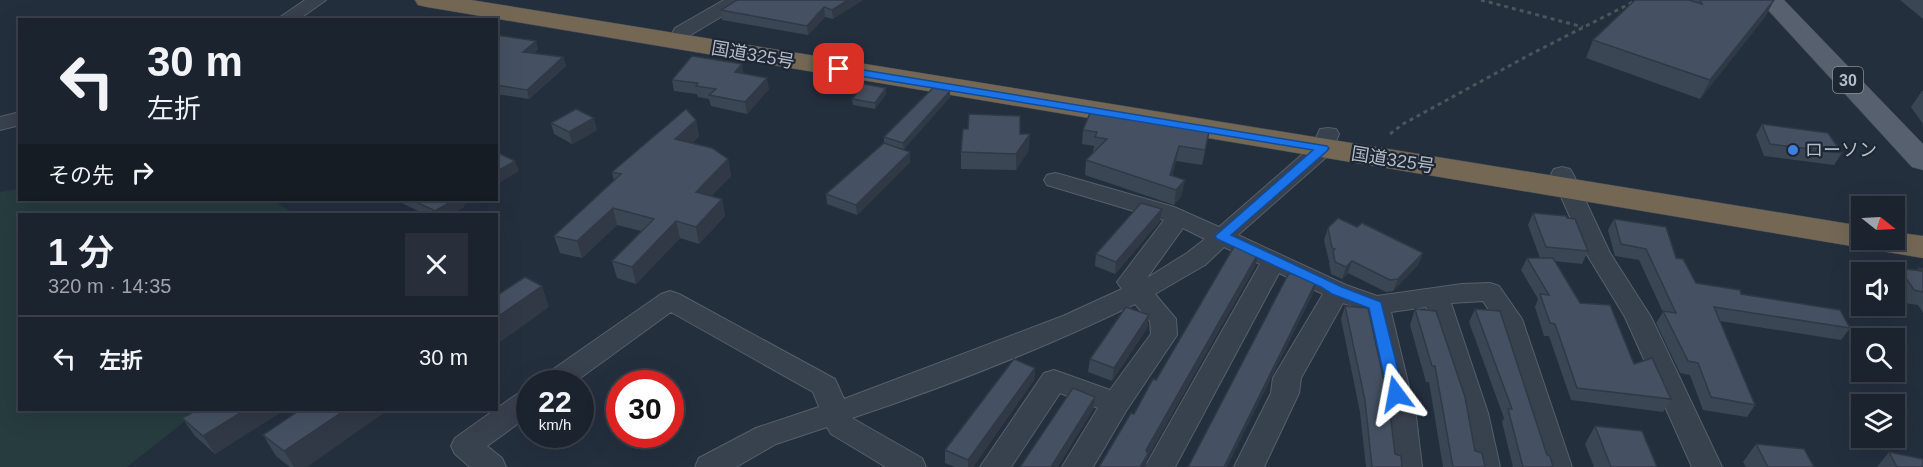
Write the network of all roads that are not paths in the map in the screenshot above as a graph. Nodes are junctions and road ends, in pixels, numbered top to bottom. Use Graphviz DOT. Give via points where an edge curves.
graph roads {
  1 [pos="317,0"];
  2 [pos="427,0"];
  3 [pos="488,0"];
  4 [pos="750,0"];
  5 [pos="1771,0"];
  6 [pos="288,18"];
  7 [pos="682,32"];
  8 [pos="18,119"];
  9 [pos="0,124"];
  10 [pos="1325,141"];
  11 [pos="1923,161"];
  12 [pos="1054,180"];
  13 [pos="1565,181"];
  14 [pos="1179,217"];
  15 [pos="1851,221"];
  16 [pos="1905,230"];
  17 [pos="1923,233"];
  18 [pos="1851,235"];
  19 [pos="1221,236"];
  20 [pos="1905,244"];
  21 [pos="1923,247"];
  22 [pos="1274,260"];
  23 [pos="1140,291"];
  24 [pos="1337,291"];
  25 [pos="1436,297"];
  26 [pos="1376,305"];
  27 [pos="572,370"];
  28 [pos="1116,403"];
  29 [pos="516,410"];
  30 [pos="837,413"];
  31 [pos="491,467"];
  32 [pos="710,467"];
  33 [pos="911,467"];
  34 [pos="995,467"];
  35 [pos="1077,467"];
  36 [pos="1160,467"];
  37 [pos="1249,467"];
  38 [pos="1407,467"];
  39 [pos="1485,467"];
  40 [pos="1557,467"];
  41 [pos="1707,467"];
  1 -- 6 [label="street"];
  2 -- 10 [label="highway, 国道325号"];
  3 -- 7 [label="highway, 国道325号"];
  4 -- 7 [label="street" via="735,1"];
  5 -- 11 [label="main road, 30"];
  7 -- 10 [label="highway, 国道325号"];
  8 -- 9 [label="street"];
  10 -- 13 [label="highway, 国道325号"];
  10 -- 19 [label="street"];
  12 -- 14 [label="street"];
  13 -- 15 [label="highway, 国道325号"];
  13 -- 18 [label="highway, 国道325号"];
  13 -- 41 [label="street" via="1598,253 1638,317"];
  14 -- 19 [label="street"];
  14 -- 23 [label="street" via="1130,282"];
  16 -- 17 [label="highway"];
  19 -- 22 [label="street"];
  19 -- 23 [label="street" via="1196,259"];
  20 -- 21 [label="highway"];
  22 -- 24 [label="street"];
  22 -- 36 [label="street"];
  23 -- 28 [label="street" via="1163,319 1164,335"];
  23 -- 30 [label="street" via="1072,323"];
  24 -- 26 [label="street"];
  24 -- 37 [label="street" via="1287,378 1285,393"];
  25 -- 26 [label="street"];
  25 -- 39 [label="street" via="1474,413"];
  25 -- 40 [label="street" via="1490,292 1503,310 1530,379"];
  26 -- 38 [label="street" via="1401,416"];
  27 -- 30 [label="street" via="670,300 825,386"];
  28 -- 34 [label="street" via="1054,380"];
  28 -- 35 [label="street"];
  29 -- 31 [label="street" via="466,446"];
  30 -- 32 [label="street" via="766,436"];
  30 -- 33 [label="street" via="841,426"];
}
